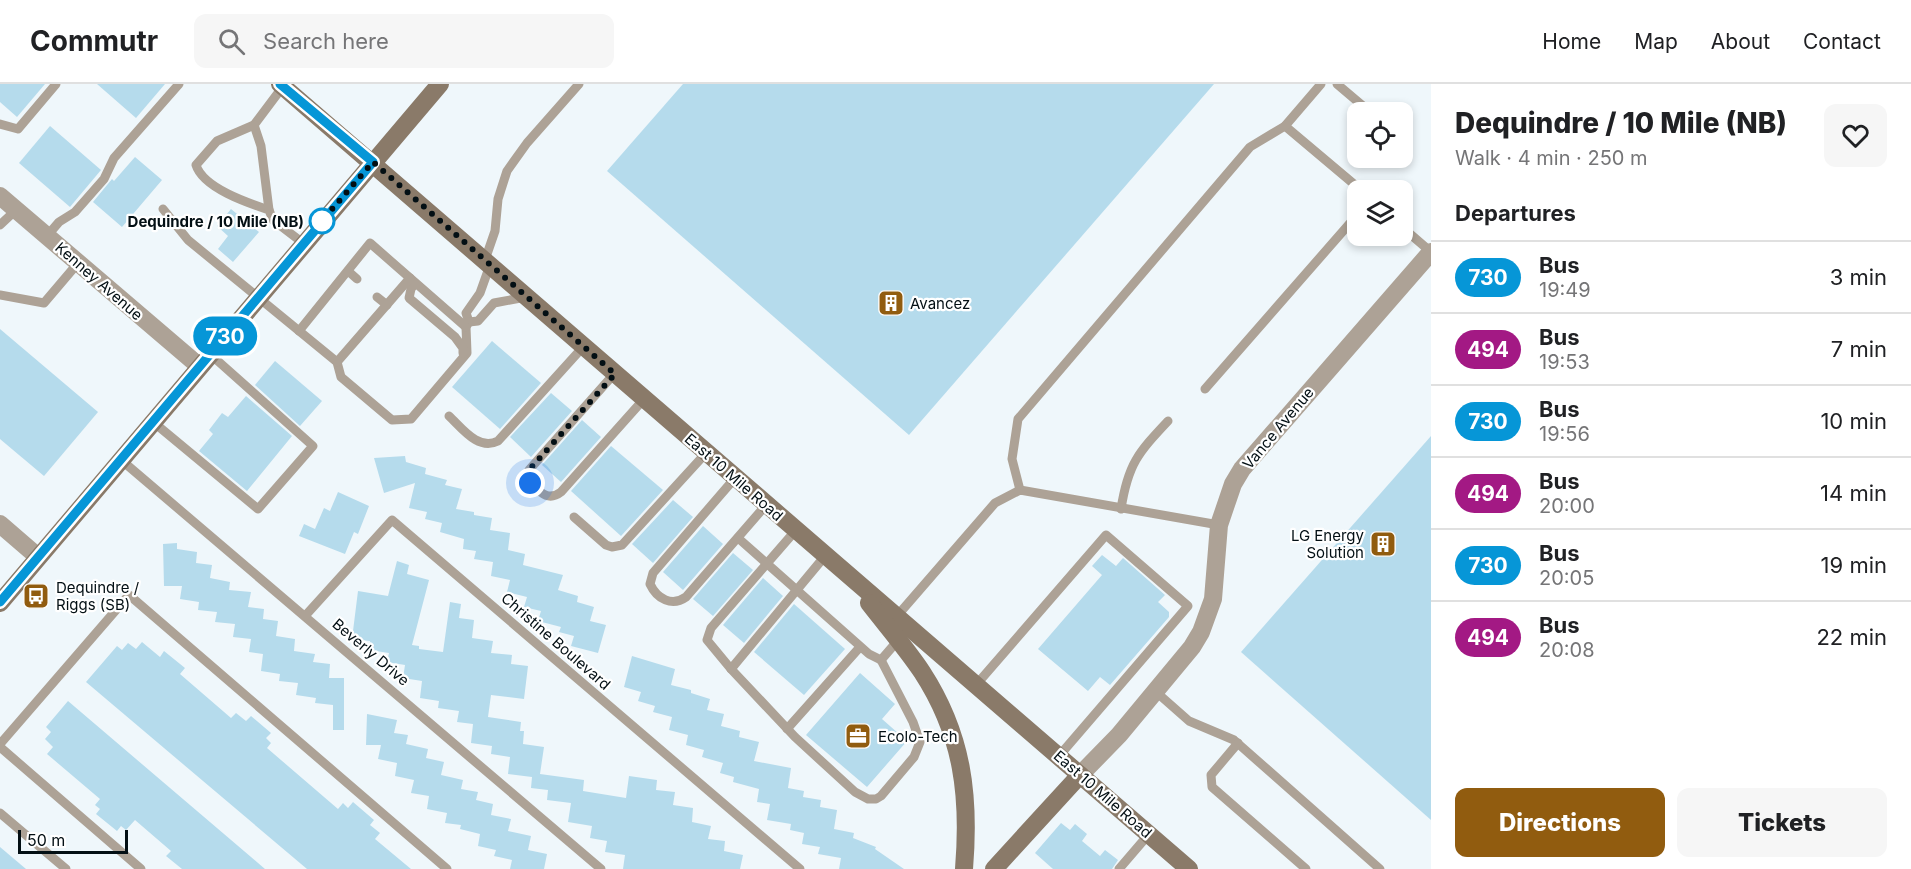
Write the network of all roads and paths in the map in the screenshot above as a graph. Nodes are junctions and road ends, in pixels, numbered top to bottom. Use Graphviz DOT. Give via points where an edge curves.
graph roads {
  1 [pos="56,84"];
  2 [pos="179,84"];
  3 [pos="440,84"];
  4 [pos="579,84"];
  5 [pos="1321,84"];
  6 [pos="1337,84"];
  7 [pos="282,85"];
  8 [pos="1358,102"];
  9 [pos="0,124"];
  10 [pos="254,124"];
  11 [pos="1285,126"];
  12 [pos="373,162"];
  13 [pos="1349,180"];
  14 [pos="0,196"];
  15 [pos="163,209"];
  16 [pos="16,210"];
  17 [pos="269,210"];
  18 [pos="0,225"];
  19 [pos="1347,227"];
  20 [pos="46,236"];
  21 [pos="1413,236"];
  22 [pos="303,243"];
  23 [pos="1431,252"];
  24 [pos="78,263"];
  25 [pos="488,263"];
  26 [pos="348,271"];
  27 [pos="357,279"];
  28 [pos="412,281"];
  29 [pos="0,295"];
  30 [pos="377,297"];
  31 [pos="527,297"];
  32 [pos="257,298"];
  33 [pos="387,305"];
  34 [pos="364,315"];
  35 [pos="373,321"];
  36 [pos="467,325"];
  37 [pos="298,331"];
  38 [pos="584,347"];
  39 [pos="463,358"];
  40 [pos="205,360"];
  41 [pos="337,362"];
  42 [pos="615,374"];
  43 [pos="1205,389"];
  44 [pos="644,399"];
  45 [pos="449,416"];
  46 [pos="152,421"];
  47 [pos="1168,421"];
  48 [pos="706,453"];
  49 [pos="120,459"];
  50 [pos="735,478"];
  51 [pos="1020,490"];
  52 [pos="766,505"];
  53 [pos="1121,509"];
  54 [pos="574,517"];
  55 [pos="0,524"];
  56 [pos="1219,525"];
  57 [pos="796,530"];
  58 [pos="738,538"];
  59 [pos="37,556"];
  60 [pos="825,556"];
  61 [pos="767,564"];
  62 [pos="797,590"];
  63 [pos="0,603"];
  64 [pos="305,616"];
  65 [pos="901,628"];
  66 [pos="860,647"];
  67 [pos="881,660"];
  68 [pos="731,669"];
  69 [pos="976,685"];
  70 [pos="1155,691"];
  71 [pos="787,729"];
  72 [pos="1238,743"];
  73 [pos="0,746"];
  74 [pos="1059,756"];
  75 [pos="1080,775"];
  76 [pos="0,813"];
  77 [pos="1149,834"];
  78 [pos="66,869"];
  79 [pos="141,869"];
  80 [pos="447,869"];
  81 [pos="601,869"];
  82 [pos="800,869"];
  83 [pos="964,869"];
  84 [pos="994,869"];
  85 [pos="1119,869"];
  86 [pos="1189,869"];
  87 [pos="1306,869"];
  88 [pos="1380,869"];
  1 -- 9 [label="lane" via="18,129"];
  2 -- 20 [label="lane" via="114,158 104,179 75,212"];
  3 -- 12 [label="main road"];
  4 -- 25 [label="lane" via="507,171 498,199"];
  5 -- 11 [label="lane"];
  6 -- 8 [label="lane"];
  7 -- 10 [label="lane"];
  7 -- 12 [label="main road, East 10 Mile Road"];
  10 -- 17 [label="lane" via="261,146"];
  10 -- 17 [label="lane" via="217,141 196,165 233,198"];
  11 -- 13 [label="lane"];
  11 -- 51 [label="lane" via="1250,147 1018,419 1012,459"];
  12 -- 22 [label="main road"];
  12 -- 25 [label="main road, East 10 Mile Road"];
  14 -- 16 [label="street, Kenney Avenue"];
  15 -- 32 [label="lane" via="188,240"];
  16 -- 18 [label="lane"];
  16 -- 20 [label="street, Kenney Avenue"];
  17 -- 22 [label="lane" via="273,220"];
  19 -- 43 [label="lane"];
  20 -- 24 [label="street, Kenney Avenue"];
  21 -- 23 [label="lane"];
  22 -- 32 [label="main road"];
  23 -- 56 [label="street, Vance Avenue" via="1251,458 1233,484"];
  24 -- 29 [label="lane" via="44,303"];
  24 -- 40 [label="street, Kenney Avenue"];
  25 -- 31 [label="main road, East 10 Mile Road"];
  25 -- 36 [label="lane" via="480,293 466,313"];
  26 -- 27 [label="lane"];
  26 -- 28 [label="lane" via="370,243"];
  26 -- 37 [label="lane" via="337,292"];
  28 -- 33 [label="lane"];
  28 -- 36 [label="lane"];
  28 -- 39 [label="lane" via="410,298 455,338 463,348"];
  30 -- 33 [label="lane"];
  31 -- 36 [label="lane" via="494,303 478,321"];
  31 -- 38 [label="main road, East 10 Mile Road"];
  32 -- 37 [label="lane"];
  32 -- 40 [label="main road"];
  33 -- 35 [label="lane"];
  34 -- 35 [label="lane"];
  35 -- 41 [label="lane" via="353,337"];
  36 -- 39 [label="lane" via="467,353"];
  37 -- 41 [label="lane"];
  38 -- 42 [label="main road, East 10 Mile Road"];
  38 -- 45 [label="lane" via="498,441 488,444 474,440"];
  39 -- 41 [label="lane" via="411,419 392,420 341,377"];
  40 -- 46 [label="main road"];
  40 -- 46 [label="lane" via="313,446 258,508"];
  42 -- 44 [label="main road, East 10 Mile Road"];
  42 -- 44 [label="lane" via="529,470 530,483 543,495 561,492"];
  44 -- 48 [label="main road, East 10 Mile Road"];
  46 -- 49 [label="main road"];
  47 -- 53 [label="lane" via="1144,446 1125,480"];
  48 -- 50 [label="main road, East 10 Mile Road"];
  48 -- 54 [label="lane" via="621,545 606,545"];
  49 -- 59 [label="main road"];
  49 -- 64 [label="lane, Beverly Drive"];
  50 -- 52 [label="main road, East 10 Mile Road"];
  50 -- 58 [label="lane" via="653,573 653,590 670,602 681,600"];
  51 -- 53 [label="lane"];
  51 -- 65 [label="lane" via="995,503"];
  52 -- 57 [label="main road, East 10 Mile Road"];
  52 -- 58 [label="lane"];
  53 -- 56 [label="lane"];
  55 -- 59 [label="street"];
  56 -- 70 [label="street, Vance Avenue" via="1213,599 1207,618 1192,647"];
  57 -- 60 [label="main road, East 10 Mile Road"];
  57 -- 61 [label="lane"];
  58 -- 61 [label="lane"];
  59 -- 63 [label="main road"];
  60 -- 62 [label="lane"];
  60 -- 65 [label="main road, East 10 Mile Road"];
  61 -- 62 [label="lane"];
  61 -- 68 [label="lane" via="708,634 710,645"];
  62 -- 66 [label="lane"];
  62 -- 68 [label="lane"];
  64 -- 81 [label="lane, Beverly Drive"];
  64 -- 82 [label="lane, Christine Boulevard" via="392,520"];
  65 -- 67 [label="lane"];
  65 -- 69 [label="main road, East 10 Mile Road"];
  65 -- 83 [label="main road" via="953,735 963,772 967,827"];
  66 -- 67 [label="lane"];
  66 -- 71 [label="lane"];
  67 -- 71 [label="lane" via="920,742 914,757 876,800 855,792"];
  68 -- 71 [label="lane"];
  69 -- 74 [label="main road, East 10 Mile Road"];
  69 -- 74 [label="lane" via="1106,535 1188,606"];
  70 -- 72 [label="lane" via="1189,721"];
  70 -- 75 [label="street, Vance Avenue"];
  72 -- 87 [label="lane" via="1211,775 1212,787"];
  72 -- 88 [label="lane"];
  73 -- 79 [label="lane"];
  73 -- 80 [label="lane" via="129,595"];
  74 -- 75 [label="main road, East 10 Mile Road"];
  75 -- 77 [label="main road, East 10 Mile Road"];
  75 -- 84 [label="main road"];
  76 -- 78 [label="lane"];
  77 -- 85 [label="lane"];
  77 -- 86 [label="main road, East 10 Mile Road"];
}
